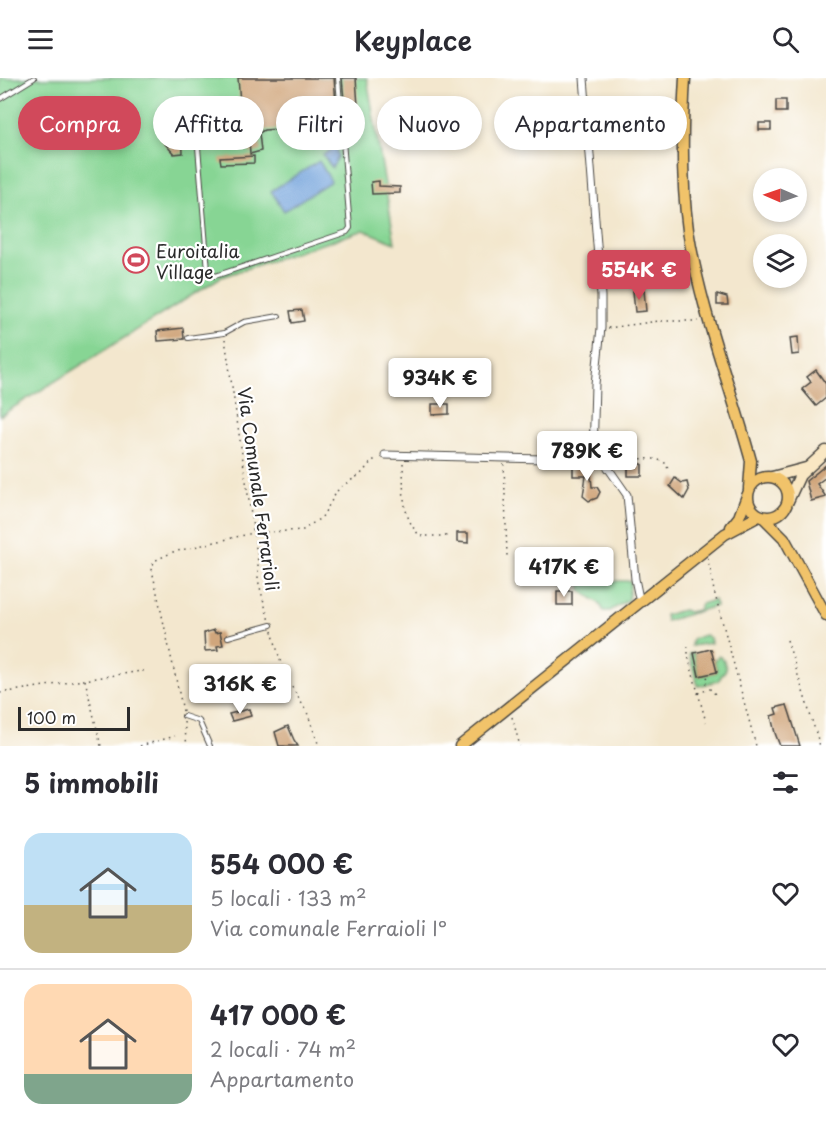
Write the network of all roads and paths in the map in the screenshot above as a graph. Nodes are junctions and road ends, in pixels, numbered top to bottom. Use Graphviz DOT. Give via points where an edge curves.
graph roads {
  1 [pos="34,78"];
  2 [pos="338,78"];
  3 [pos="584,78"];
  4 [pos="685,78"];
  5 [pos="0,99"];
  6 [pos="198,150"];
  7 [pos="279,316"];
  8 [pos="701,321"];
  9 [pos="601,328"];
  10 [pos="224,333"];
  11 [pos="188,338"];
  12 [pos="826,451"];
  13 [pos="385,455"];
  14 [pos="402,456"];
  15 [pos="504,457"];
  16 [pos="593,457"];
  17 [pos="601,460"];
  18 [pos="751,461"];
  19 [pos="806,468"];
  20 [pos="668,472"];
  21 [pos="770,477"];
  22 [pos="749,491"];
  23 [pos="787,503"];
  24 [pos="761,516"];
  25 [pos="254,533"];
  26 [pos="725,534"];
  27 [pos="447,536"];
  28 [pos="784,538"];
  29 [pos="705,550"];
  30 [pos="507,556"];
  31 [pos="640,603"];
  32 [pos="826,615"];
  33 [pos="271,625"];
  34 [pos="228,637"];
  35 [pos="787,640"];
  36 [pos="688,646"];
  37 [pos="148,670"];
  38 [pos="708,674"];
  39 [pos="85,679"];
  40 [pos="706,684"];
  41 [pos="0,693"];
  42 [pos="698,693"];
  43 [pos="716,695"];
  44 [pos="510,707"];
  45 [pos="184,716"];
  46 [pos="706,722"];
  47 [pos="175,736"];
  48 [pos="101,746"];
  49 [pos="140,746"];
  50 [pos="187,746"];
  51 [pos="210,746"];
  52 [pos="319,746"];
  53 [pos="460,746"];
  54 [pos="520,746"];
  55 [pos="756,746"];
  56 [pos="820,746"];
  1 -- 5 [label="lane"];
  2 -- 6 [label="lane" via="350,228 347,232 215,276 208,271"];
  3 -- 9 [label="street"];
  4 -- 18 [label="main road" via="683,151 688,229 699,281"];
  7 -- 10 [label="lane" via="244,322"];
  8 -- 9 [label="path"];
  9 -- 16 [label="street"];
  10 -- 11 [label="lane"];
  10 -- 25 [label="path, Via Comunale Ferrarioli"];
  12 -- 19 [label="street"];
  13 -- 14 [label="street"];
  13 -- 25 [label="path" via="372,460 361,474 339,488 313,525 303,530"];
  14 -- 15 [label="street"];
  14 -- 27 [label="path" via="403,500 408,519 420,536"];
  15 -- 16 [label="street"];
  15 -- 30 [label="path"];
  16 -- 17 [label="street"];
  17 -- 20 [label="path" via="657,459 667,464"];
  17 -- 31 [label="street" via="627,495 634,579"];
  18 -- 21 [label="main road" via="758,472"];
  18 -- 22 [label="main road"];
  19 -- 21 [label="street"];
  19 -- 23 [label="street"];
  21 -- 22 [label="main road" via="759,479"];
  21 -- 23 [label="main road" via="785,486"];
  22 -- 24 [label="main road" via="750,508"];
  22 -- 26 [label="main road" via="739,517"];
  23 -- 24 [label="main road" via="774,516"];
  23 -- 28 [label="main road"];
  24 -- 26 [label="main road"];
  24 -- 28 [label="main road"];
  25 -- 33 [label="path, Via Comunale Ferrarioli" via="258,580"];
  25 -- 45 [label="path" via="173,552 153,561"];
  26 -- 29 [label="main road"];
  28 -- 32 [label="main road"];
  29 -- 31 [label="main road"];
  29 -- 55 [label="path"];
  31 -- 44 [label="main road"];
  33 -- 34 [label="lane"];
  33 -- 52 [label="path, Via Comunale Ferrarioli" via="284,674 307,712"];
  35 -- 56 [label="path"];
  36 -- 42 [label="path" via="687,656"];
  37 -- 39 [label="path"];
  38 -- 40 [label="path"];
  39 -- 41 [label="path"];
  39 -- 48 [label="path"];
  42 -- 43 [label="path" via="710,689"];
  42 -- 46 [label="path"];
  44 -- 53 [label="main road"];
  44 -- 54 [label="path"];
  45 -- 50 [label="path"];
  45 -- 51 [label="lane" via="199,721"];
  47 -- 49 [label="path"];
}
